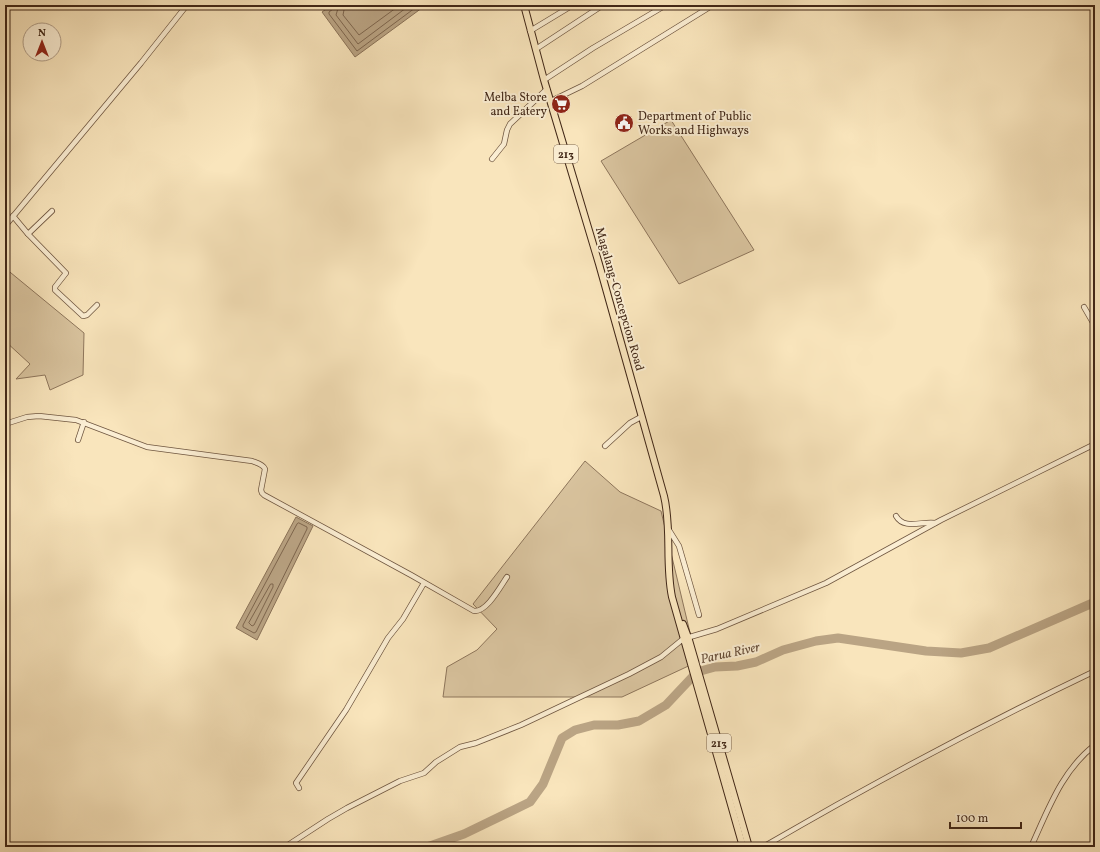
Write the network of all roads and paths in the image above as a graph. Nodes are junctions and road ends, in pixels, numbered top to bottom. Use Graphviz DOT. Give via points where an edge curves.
graph roads {
  1 [pos="187,5"];
  2 [pos="524,5"];
  3 [pos="573,5"];
  4 [pos="604,5"];
  5 [pos="666,5"];
  6 [pos="714,5"];
  7 [pos="530,31"];
  8 [pos="536,49"];
  9 [pos="544,80"];
  10 [pos="547,89"];
  11 [pos="551,101"];
  12 [pos="492,159"];
  13 [pos="52,211"];
  14 [pos="13,216"];
  15 [pos="5,226"];
  16 [pos="28,234"];
  17 [pos="97,305"];
  18 [pos="1084,307"];
  19 [pos="1095,326"];
  20 [pos="641,417"];
  21 [pos="84,422"];
  22 [pos="5,424"];
  23 [pos="78,440"];
  24 [pos="1095,444"];
  25 [pos="605,446"];
  26 [pos="896,516"];
  27 [pos="935,523"];
  28 [pos="669,530"];
  29 [pos="507,577"];
  30 [pos="424,583"];
  31 [pos="699,615"];
  32 [pos="686,640"];
  33 [pos="1095,671"];
  34 [pos="1095,745"];
  35 [pos="300,788"];
  36 [pos="285,847"];
  37 [pos="743,847"];
  38 [pos="749,847"];
  39 [pos="765,847"];
  40 [pos="1031,847"];
  1 -- 14 [label="street" via="142,63"];
  2 -- 7 [label="main road, Magalang-Concepcion Road / 213"];
  3 -- 7 [label="street"];
  4 -- 8 [label="street"];
  5 -- 9 [label="street"];
  6 -- 11 [label="street" via="582,86"];
  7 -- 8 [label="main road, Magalang-Concepcion Road / 213"];
  8 -- 9 [label="main road, Magalang-Concepcion Road / 213"];
  9 -- 10 [label="main road, Magalang-Concepcion Road / 213"];
  10 -- 11 [label="main road, Magalang-Concepcion Road / 213"];
  10 -- 12 [label="street" via="510,124 504,144"];
  11 -- 20 [label="main road, Magalang-Concepcion Road / 213"];
  13 -- 16 [label="street"];
  14 -- 15 [label="street"];
  14 -- 16 [label="street"];
  16 -- 17 [label="street" via="66,273 55,290 83,316"];
  18 -- 19 [label="street"];
  20 -- 25 [label="street" via="630,423"];
  20 -- 28 [label="main road, Magalang-Concepcion Road / 213" via="666,503"];
  21 -- 22 [label="street" via="39,416 26,417"];
  21 -- 23 [label="street"];
  21 -- 30 [label="street" via="147,447 259,463 265,469 262,490 264,495"];
  24 -- 27 [label="street"];
  26 -- 27 [label="street" via="903,524"];
  27 -- 32 [label="street" via="826,583"];
  28 -- 31 [label="street" via="679,546"];
  28 -- 32 [label="main road, Magalang-Concepcion Road / 213" via="669,572 674,602"];
  29 -- 30 [label="street" via="487,605 477,612 471,611"];
  30 -- 35 [label="street" via="346,710 296,783"];
  32 -- 36 [label="street" via="636,670 521,725 460,747 424,773 400,781 348,808"];
  32 -- 37 [label="main road, Magalang-Concepcion Road / 213"];
  32 -- 38 [label="main road, Magalang-Concepcion Road / 213"];
  33 -- 39 [label="street" via="863,790"];
  34 -- 40 [label="street" via="1067,774"];
}
